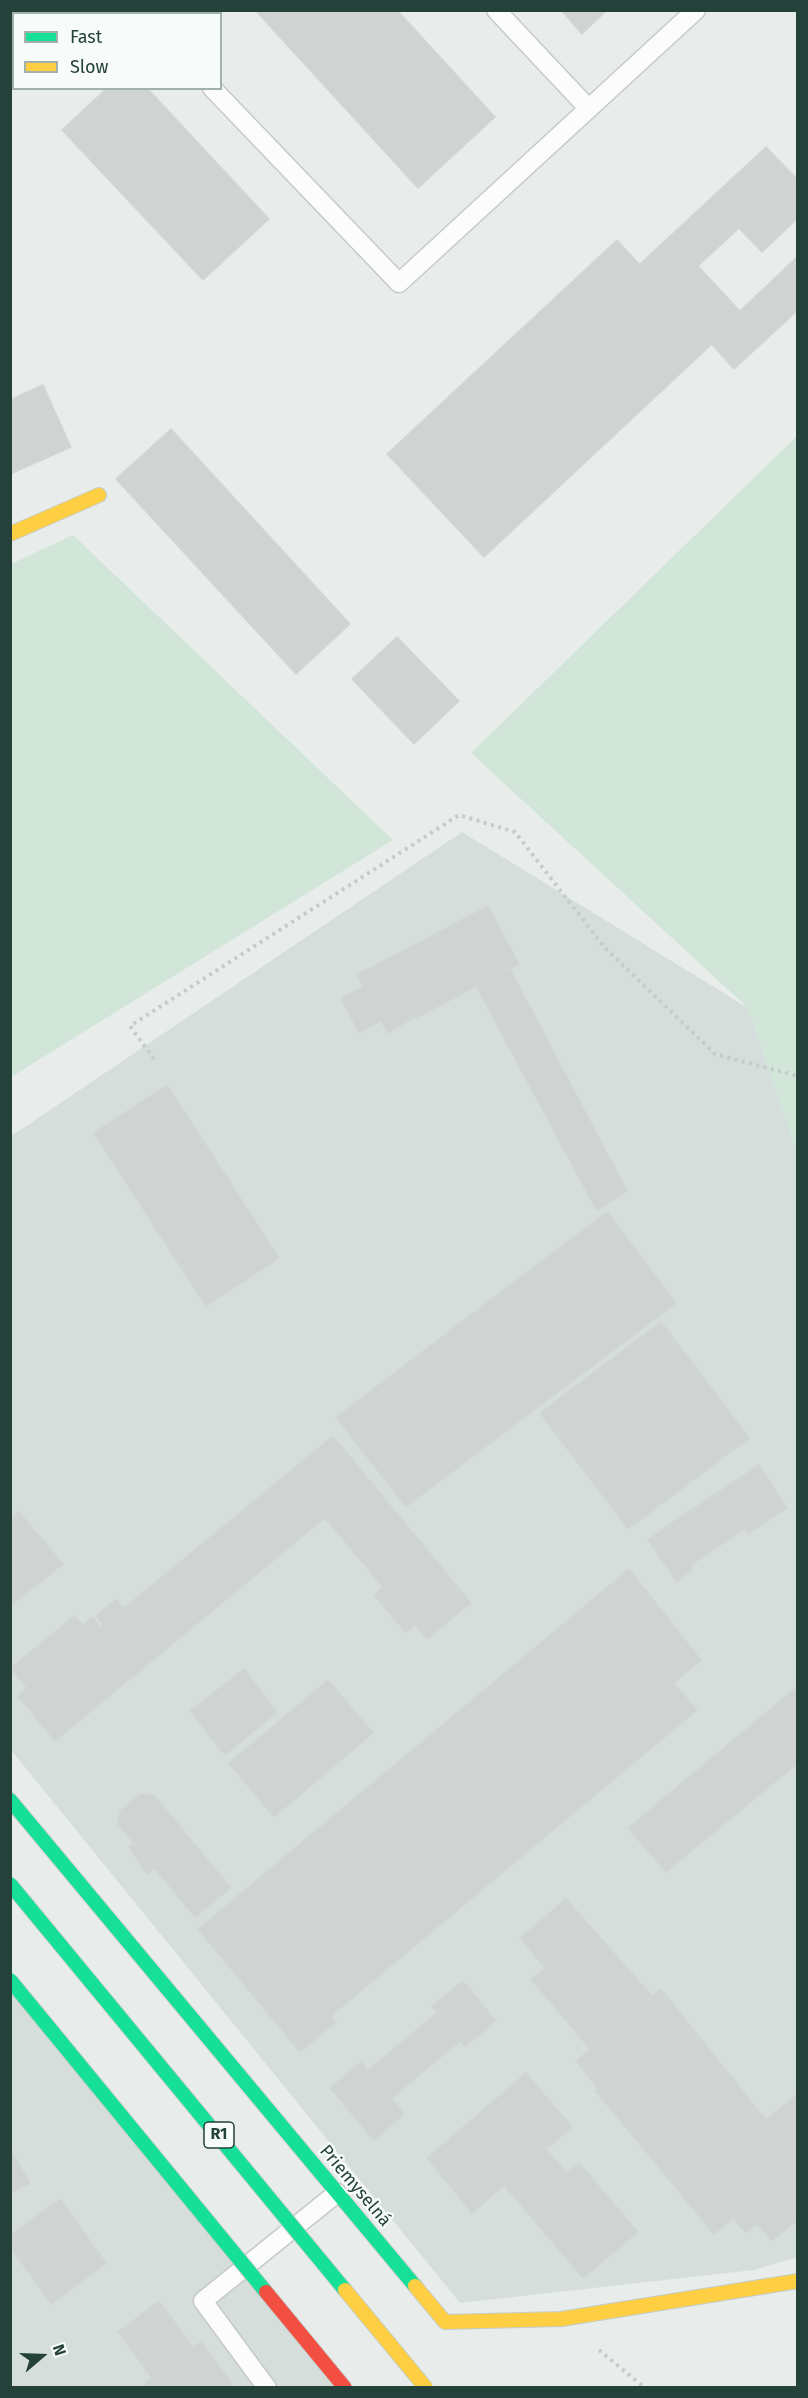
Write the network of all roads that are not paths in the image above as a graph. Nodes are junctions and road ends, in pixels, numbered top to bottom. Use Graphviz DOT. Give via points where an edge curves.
graph roads {
  1 [pos="496,10"];
  2 [pos="696,10"];
  3 [pos="214,90"];
  4 [pos="589,109"];
  5 [pos="99,495"];
  6 [pos="10,534"];
  7 [pos="10,1800"];
  8 [pos="10,1884"];
  9 [pos="10,1980"];
  10 [pos="337,2193"];
  11 [pos="798,2281"];
  12 [pos="267,2388"];
  13 [pos="345,2388"];
  14 [pos="426,2388"];
  1 -- 4 [label="lane"];
  2 -- 4 [label="lane"];
  3 -- 4 [label="lane" via="399,284"];
  5 -- 6 [label="main road"];
  7 -- 10 [label="main road, Priemyselná"];
  8 -- 14 [label="main road, R1, bridge"];
  9 -- 13 [label="main road, bridge"];
  10 -- 11 [label="main road, Priemyselná" via="445,2322 561,2319"];
  10 -- 12 [label="lane" via="203,2301"];
}
